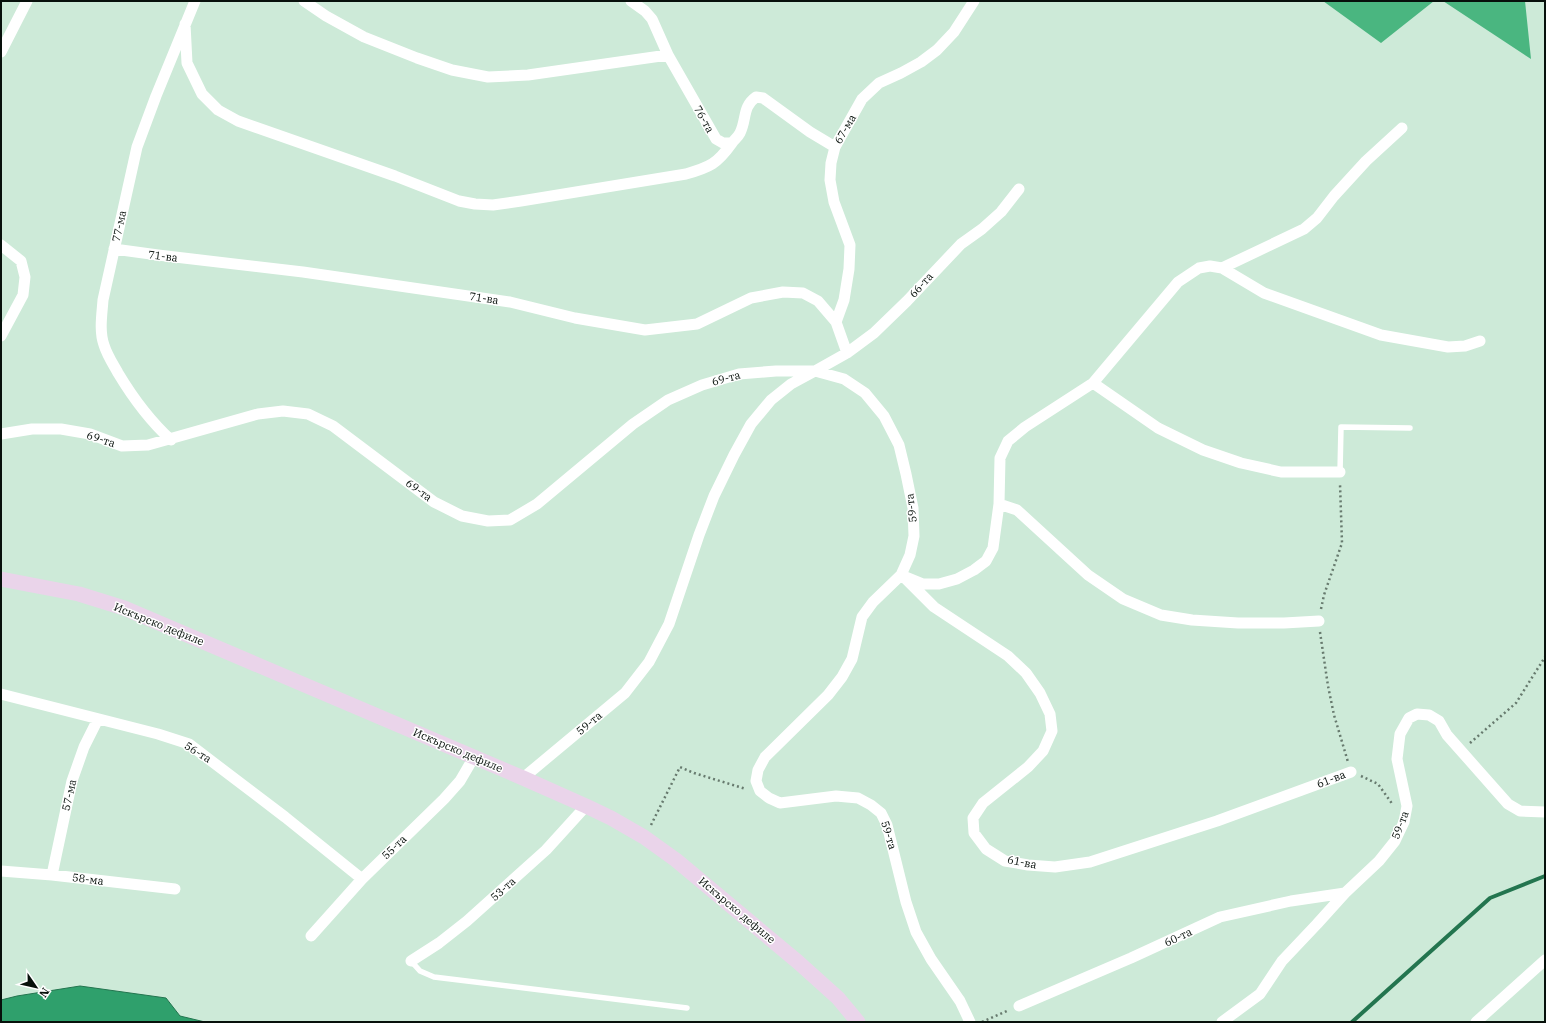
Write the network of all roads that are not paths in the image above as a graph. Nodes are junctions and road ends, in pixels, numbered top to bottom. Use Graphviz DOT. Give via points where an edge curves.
graph roads {
  1 [pos="27,1"];
  2 [pos="194,1"];
  3 [pos="304,1"];
  4 [pos="631,1"];
  5 [pos="974,1"];
  6 [pos="185,24"];
  7 [pos="1,52"];
  8 [pos="668,55"];
  9 [pos="1402,128"];
  10 [pos="732,143"];
  11 [pos="835,147"];
  12 [pos="1019,188"];
  13 [pos="1,245"];
  14 [pos="114,249"];
  15 [pos="1222,268"];
  16 [pos="836,322"];
  17 [pos="1,336"];
  18 [pos="1480,341"];
  19 [pos="847,353"];
  20 [pos="815,371"];
  21 [pos="1094,383"];
  22 [pos="1410,428"];
  23 [pos="1,434"];
  24 [pos="171,440"];
  25 [pos="1340,472"];
  26 [pos="1000,504"];
  27 [pos="901,575"];
  28 [pos="1,579"];
  29 [pos="1319,620"];
  30 [pos="1,694"];
  31 [pos="98,718"];
  32 [pos="474,757"];
  33 [pos="1351,772"];
  34 [pos="523,778"];
  35 [pos="586,806"];
  36 [pos="1545,812"];
  37 [pos="1,871"];
  38 [pos="52,875"];
  39 [pos="362,879"];
  40 [pos="175,889"];
  41 [pos="1345,893"];
  42 [pos="311,936"];
  43 [pos="1545,960"];
  44 [pos="410,961"];
  45 [pos="1019,1006"];
  46 [pos="687,1008"];
  47 [pos="858,1022"];
  48 [pos="970,1022"];
  49 [pos="1222,1022"];
  50 [pos="1476,1022"];
  1 -- 7 [label="street"];
  2 -- 6 [label="street, 77-ма"];
  3 -- 8 [label="street" via="364,37 452,70 488,77 528,75"];
  4 -- 8 [label="street, 76-та" via="652,19"];
  5 -- 11 [label="street, 67-ма" via="954,32 937,50 901,73 879,83 862,99"];
  6 -- 10 [label="street" via="188,63 202,94 218,110 238,122 459,201 493,205 686,174 716,162"];
  6 -- 14 [label="street, 77-ма" via="137,147"];
  8 -- 10 [label="street, 76-та" via="716,139 723,143"];
  9 -- 15 [label="street" via="1366,161 1317,218 1304,229"];
  10 -- 11 [label="street" via="739,134 749,102 756,97 763,98"];
  11 -- 16 [label="street, 67-ма" via="830,180 834,202 850,245 845,294"];
  12 -- 19 [label="street, 66-та" via="1000,212 940,264 874,333"];
  13 -- 17 [label="street" via="22,261 25,277 23,295"];
  14 -- 16 [label="street, 71-ва" via="303,272 510,302 575,318 645,330 697,324 751,298 782,292 803,293 818,301"];
  14 -- 24 [label="street, 77-ма" via="103,300 101,325 104,344 111,361 141,408"];
  15 -- 18 [label="street" via="1264,293 1381,335 1448,348"];
  15 -- 21 [label="street" via="1200,268 1178,282"];
  16 -- 19 [label="street"];
  19 -- 20 [label="street, 66-та"];
  20 -- 24 [label="street, 69-та" via="740,374 702,385 668,400 633,424 537,504 510,520 488,521 462,516 434,502 333,426 308,414 283,411 258,414"];
  20 -- 27 [label="street, 59-та" via="844,379 865,393 884,416 898,445 913,508 914,536 910,555"];
  20 -- 34 [label="street, 59-та" via="791,384 771,400 751,424 714,496 669,624 649,662 625,692"];
  21 -- 25 [label="street" via="1158,428 1203,450 1241,463 1281,472"];
  21 -- 26 [label="street" via="1025,427 1008,441 1000,458"];
  22 -- 25 [label="lane" via="1341,427"];
  23 -- 24 [label="street, 69-та" via="32,429 61,429 90,434 122,446 148,445"];
  26 -- 27 [label="street" via="993,548 986,561 974,570 939,584 923,584"];
  26 -- 29 [label="street" via="1017,510 1088,575 1123,599 1162,615 1238,623"];
  27 -- 33 [label="street, 61-ва" via="934,607 1008,656 1026,673 1050,714 1052,731 1043,751 1028,767 983,803 973,818 974,833 986,849 1005,860 1055,867 1090,862 1217,821"];
  27 -- 48 [label="street, 59-та" via="873,602 862,617 852,658 842,677 828,695 765,757 756,781 762,793 780,802 836,796 858,798 871,804 881,813 887,825 916,932 960,1001"];
  28 -- 32 [label="main road, Искърско дефиле" via="79,594 124,608"];
  30 -- 31 [label="street, 56-та"];
  31 -- 38 [label="street, 57-ма" via="72,780"];
  31 -- 39 [label="street, 56-та" via="189,744"];
  32 -- 34 [label="main road, Искърско дефиле"];
  32 -- 39 [label="street, 55-та" via="460,781 444,799"];
  34 -- 35 [label="main road, Искърско дефиле"];
  35 -- 44 [label="street, 53-та" via="546,850 466,921 439,943"];
  35 -- 47 [label="main road, Искърско дефиле" via="644,837 676,860 798,962 838,998"];
  36 -- 41 [label="street, 59-та" via="1520,811 1508,804 1460,751 1439,721 1430,714 1417,714 1409,718 1400,734 1397,758 1408,806 1404,822 1395,841 1379,861"];
  37 -- 38 [label="street, 58-ма"];
  38 -- 40 [label="street, 58-ма"];
  39 -- 42 [label="street, 55-та"];
  41 -- 45 [label="street, 60-та" via="1291,901 1220,917"];
  41 -- 49 [label="street, 59-та" via="1282,961 1260,994"];
  43 -- 50 [label="street"];
  44 -- 46 [label="lane" via="434,977"];
}
